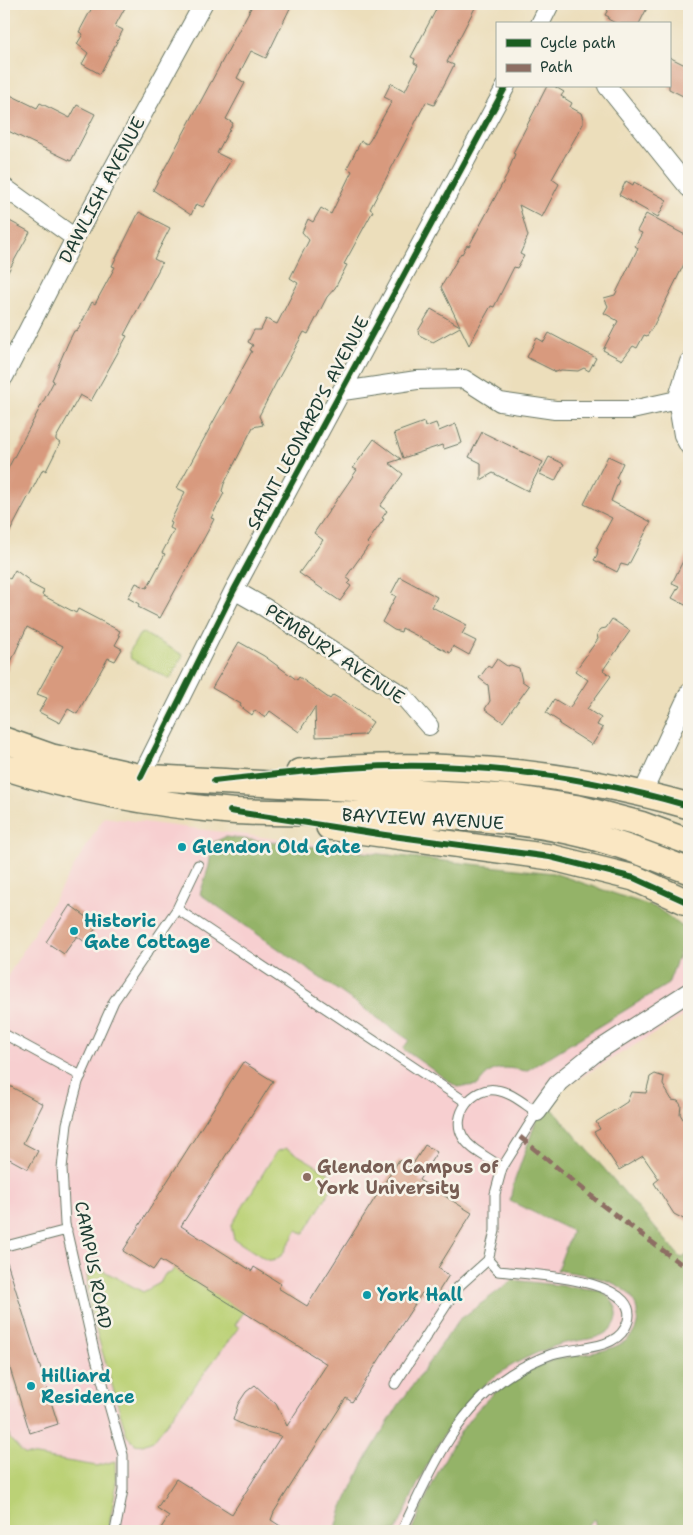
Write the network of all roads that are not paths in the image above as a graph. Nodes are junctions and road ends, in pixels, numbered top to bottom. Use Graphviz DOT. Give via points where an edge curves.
graph roads {
  1 [pos="203,4"];
  2 [pos="505,88"];
  3 [pos="609,88"];
  4 [pos="4,187"];
  5 [pos="689,188"];
  6 [pos="76,238"];
  7 [pos="689,362"];
  8 [pos="4,377"];
  9 [pos="343,390"];
  10 [pos="677,400"];
  11 [pos="689,446"];
  12 [pos="234,590"];
  13 [pos="689,693"];
  14 [pos="428,726"];
  15 [pos="4,740"];
  16 [pos="4,767"];
  17 [pos="141,777"];
  18 [pos="214,781"];
  19 [pos="643,792"];
  20 [pos="689,806"];
  21 [pos="230,811"];
  22 [pos="689,842"];
  23 [pos="198,865"];
  24 [pos="689,871"];
  25 [pos="689,903"];
  26 [pos="177,909"];
  27 [pos="689,992"];
  28 [pos="4,1034"];
  29 [pos="81,1076"];
  30 [pos="466,1102"];
  31 [pos="536,1112"];
  32 [pos="502,1168"];
  33 [pos="67,1230"];
  34 [pos="4,1244"];
  35 [pos="488,1260"];
  36 [pos="395,1384"];
  37 [pos="115,1531"];
  38 [pos="402,1531"];
  1 -- 6 [label="street, DAWLISH AVENUE"];
  2 -- 9 [label="street, SAINT LEONARD'S AVENUE"];
  3 -- 5 [label="street"];
  4 -- 6 [label="street"];
  6 -- 8 [label="street, DAWLISH AVENUE"];
  7 -- 10 [label="street"];
  9 -- 10 [label="street" via="416,380 464,379 500,402 555,410 632,410"];
  9 -- 12 [label="street, SAINT LEONARD'S AVENUE"];
  10 -- 11 [label="street" via="683,435"];
  12 -- 14 [label="street, PEMBURY AVENUE" via="402,695"];
  12 -- 17 [label="street, SAINT LEONARD'S AVENUE"];
  13 -- 19 [label="street"];
  15 -- 17 [label="main road, BAYVIEW AVENUE" via="52,757"];
  16 -- 21 [label="main road, BAYVIEW AVENUE" via="63,786 123,798"];
  17 -- 18 [label="main road, BAYVIEW AVENUE"];
  18 -- 19 [label="main road" via="347,768 445,767 528,773"];
  18 -- 22 [label="main road, BAYVIEW AVENUE" via="508,797 578,808 640,824"];
  19 -- 20 [label="main road"];
  21 -- 24 [label="main road, BAYVIEW AVENUE" via="413,816 557,829 632,848"];
  21 -- 25 [label="main road" via="385,836 550,857 634,878"];
  23 -- 26 [label="lane, CAMPUS ROAD"];
  26 -- 29 [label="lane, CAMPUS ROAD" via="114,1001"];
  26 -- 30 [label="lane"];
  27 -- 31 [label="street" via="596,1052 559,1082"];
  28 -- 29 [label="lane"];
  29 -- 33 [label="lane, CAMPUS ROAD" via="68,1124 62,1168"];
  30 -- 31 [label="lane" via="479,1092 495,1089 510,1094"];
  30 -- 32 [label="lane" via="460,1118 461,1135 472,1149 488,1156"];
  31 -- 32 [label="lane"];
  32 -- 35 [label="lane" via="495,1194 495,1232"];
  33 -- 34 [label="lane"];
  33 -- 37 [label="lane, CAMPUS ROAD" via="95,1355 123,1455 123,1490"];
  35 -- 36 [label="lane" via="458,1287"];
  35 -- 38 [label="lane" via="498,1271 599,1285 623,1302 628,1313 627,1323 624,1330 603,1344 551,1354 511,1374 485,1394 456,1426"];
}
